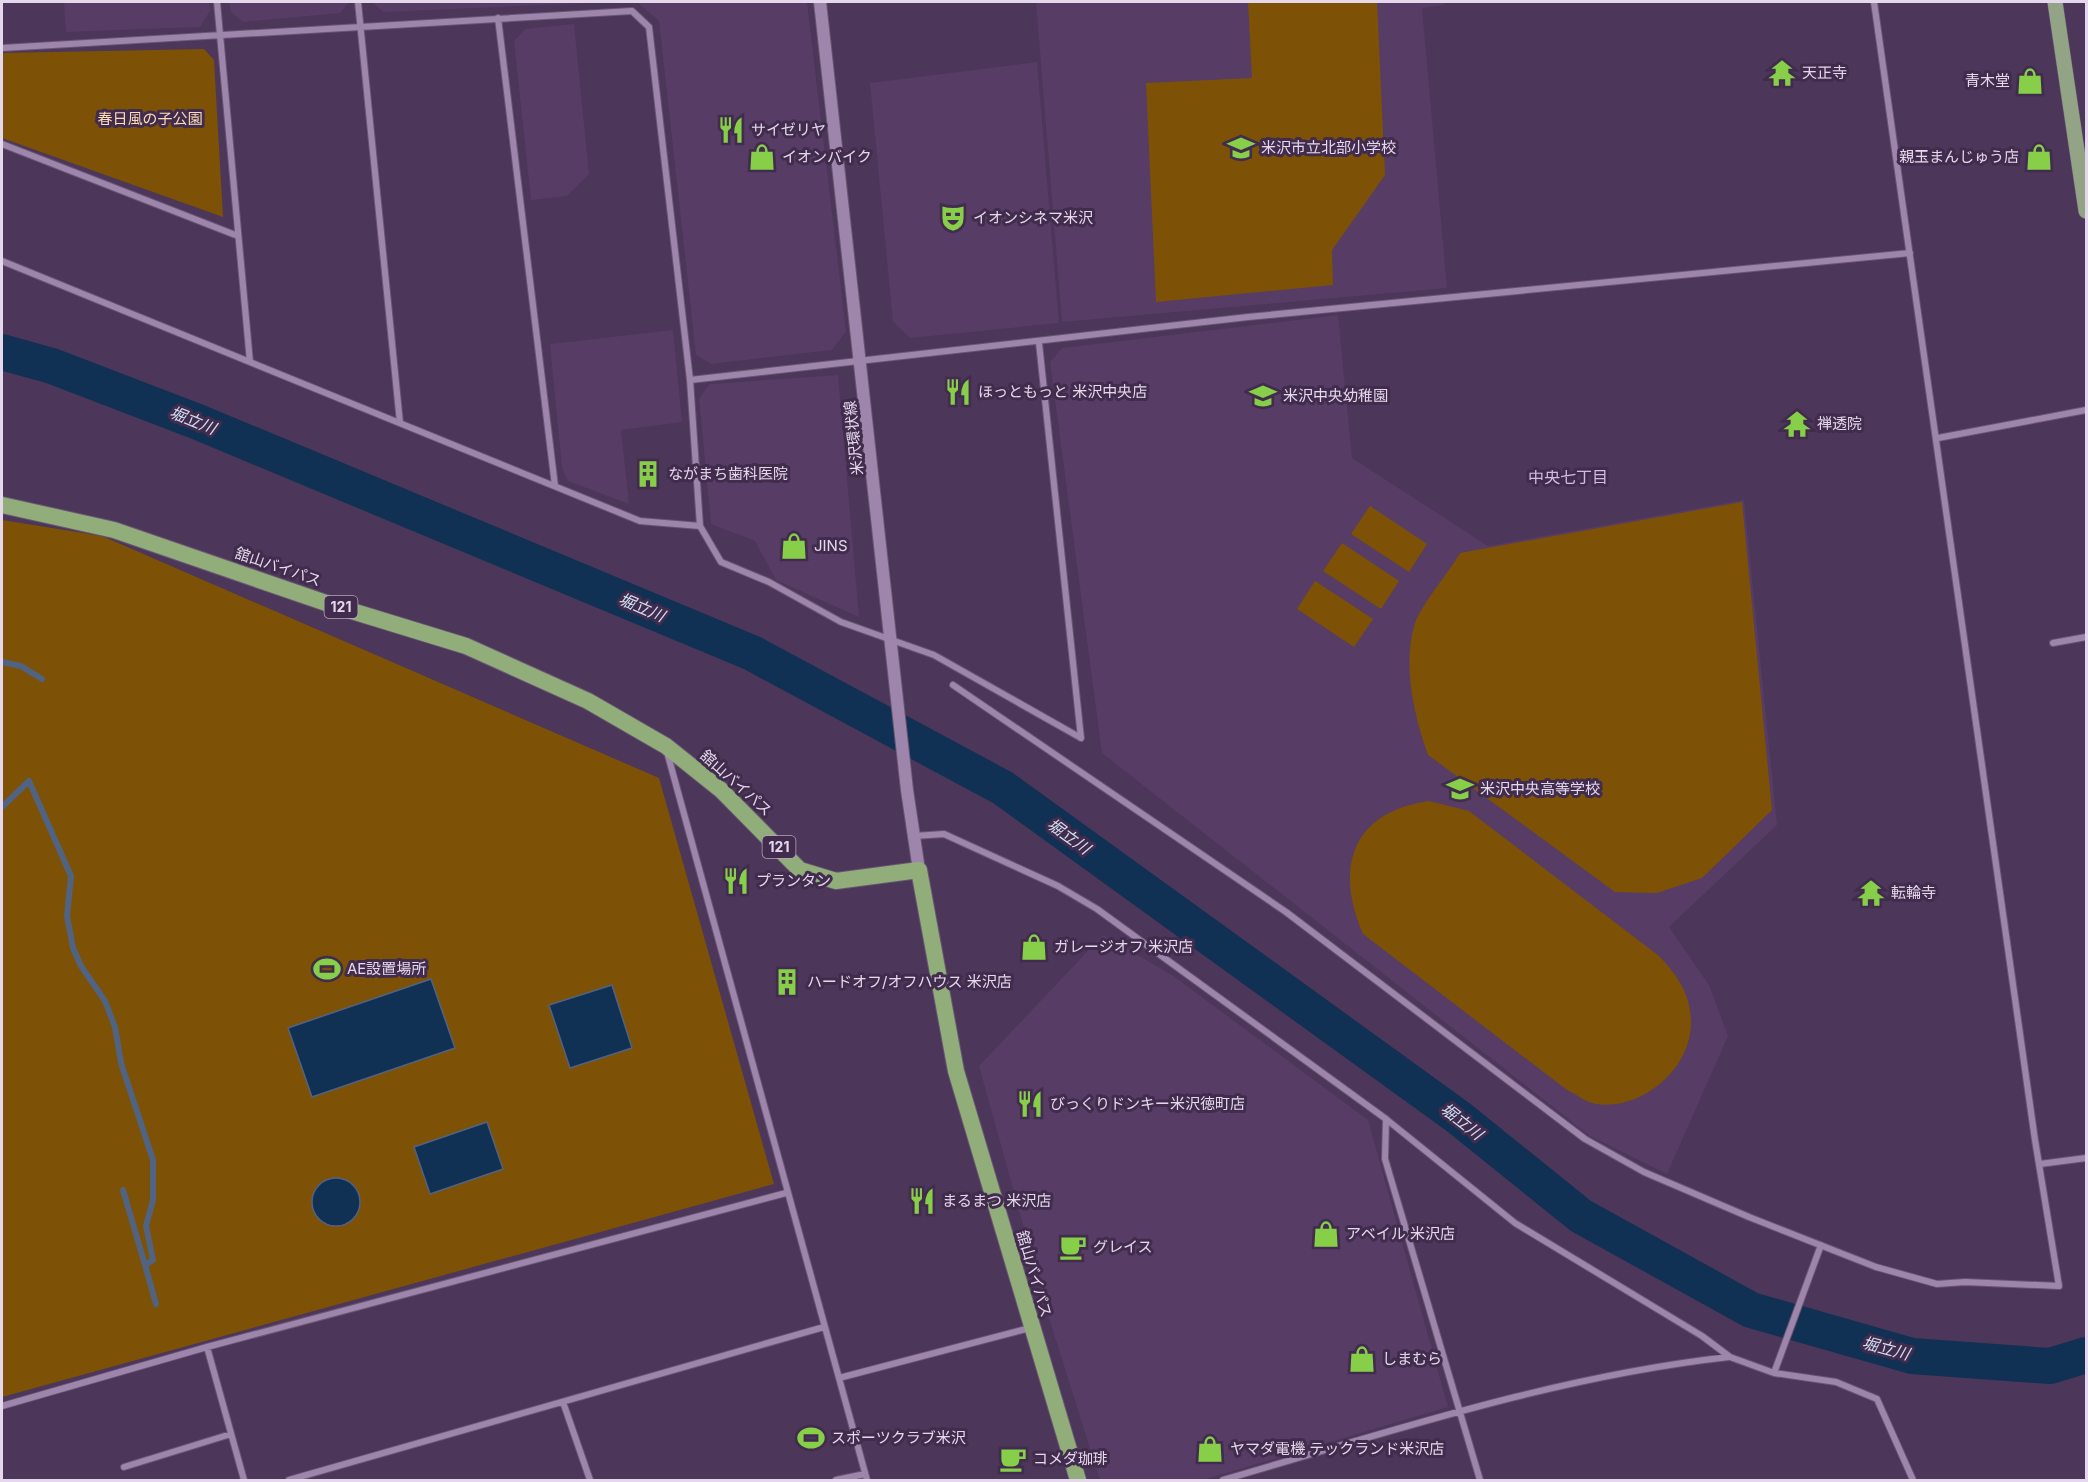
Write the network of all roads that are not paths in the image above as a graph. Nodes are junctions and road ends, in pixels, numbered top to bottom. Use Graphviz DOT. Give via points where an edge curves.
graph roads {
  1 [pos="217,2"];
  2 [pos="358,2"];
  3 [pos="820,2"];
  4 [pos="1874,2"];
  5 [pos="2055,2"];
  6 [pos="498,18"];
  7 [pos="360,25"];
  8 [pos="221,35"];
  9 [pos="2,48"];
  10 [pos="2,144"];
  11 [pos="2086,210"];
  12 [pos="238,236"];
  13 [pos="1910,253"];
  14 [pos="2,261"];
  15 [pos="1039,343"];
  16 [pos="861,361"];
  17 [pos="250,362"];
  18 [pos="690,380"];
  19 [pos="2086,410"];
  20 [pos="400,423"];
  21 [pos="1938,438"];
  22 [pos="555,486"];
  23 [pos="2,505"];
  24 [pos="700,526"];
  25 [pos="2086,637"];
  26 [pos="891,642"];
  27 [pos="2053,644"];
  28 [pos="953,685"];
  29 [pos="666,746"];
  30 [pos="914,836"];
  31 [pos="919,870"];
  32 [pos="1386,1119"];
  33 [pos="2086,1158"];
  34 [pos="2040,1164"];
  35 [pos="786,1193"];
  36 [pos="1821,1245"];
  37 [pos="824,1327"];
  38 [pos="1031,1328"];
  39 [pos="207,1347"];
  40 [pos="1730,1357"];
  41 [pos="1774,1373"];
  42 [pos="839,1378"];
  43 [pos="563,1402"];
  44 [pos="2,1406"];
  45 [pos="1461,1411"];
  46 [pos="231,1434"];
  47 [pos="124,1467"];
  48 [pos="866,1477"];
  49 [pos="244,1480"];
  50 [pos="289,1480"];
  51 [pos="590,1480"];
  52 [pos="836,1480"];
  53 [pos="1078,1480"];
  54 [pos="1223,1480"];
  55 [pos="1480,1480"];
  56 [pos="1913,1480"];
  1 -- 8 [label="street"];
  2 -- 7 [label="street"];
  3 -- 16 [label="main road, 米沢環状線"];
  4 -- 13 [label="street"];
  5 -- 11 [label="main road"];
  6 -- 7 [label="street"];
  6 -- 18 [label="street" via="632,11 649,27"];
  6 -- 22 [label="street"];
  7 -- 8 [label="street"];
  7 -- 20 [label="street"];
  8 -- 9 [label="street"];
  8 -- 12 [label="street"];
  10 -- 12 [label="street"];
  12 -- 17 [label="street"];
  13 -- 15 [label="street" via="1248,317"];
  13 -- 21 [label="street"];
  14 -- 17 [label="street"];
  15 -- 16 [label="street"];
  15 -- 26 [label="street" via="1081,738 934,655"];
  16 -- 18 [label="street"];
  16 -- 26 [label="main road, 米沢環状線"];
  17 -- 20 [label="street"];
  18 -- 24 [label="street"];
  19 -- 21 [label="street"];
  20 -- 22 [label="street"];
  21 -- 34 [label="street"];
  22 -- 24 [label="street" via="640,521"];
  23 -- 29 [label="highway, 舘山バイパス / 121" via="114,530 466,646 588,702"];
  24 -- 26 [label="street" via="721,562 769,582 841,622"];
  25 -- 27 [label="street"];
  26 -- 30 [label="main road, 米沢環状線"];
  28 -- 36 [label="street" via="1286,912 1585,1139 1655,1176"];
  29 -- 31 [label="highway, 舘山バイパス / 121" via="721,790 800,870 836,881"];
  29 -- 35 [label="street"];
  30 -- 31 [label="main road, 米沢環状線"];
  30 -- 32 [label="street" via="944,834 1058,886 1097,909"];
  31 -- 38 [label="highway, 舘山バイパス" via="956,1071"];
  32 -- 40 [label="street" via="1515,1223 1702,1336"];
  32 -- 45 [label="street" via="1385,1159"];
  33 -- 34 [label="street"];
  34 -- 36 [label="street" via="2059,1286 1937,1284 1876,1267"];
  35 -- 37 [label="street"];
  35 -- 39 [label="street"];
  36 -- 41 [label="street"];
  37 -- 42 [label="street"];
  37 -- 43 [label="street"];
  38 -- 42 [label="street"];
  38 -- 53 [label="highway, 舘山バイパス"];
  39 -- 44 [label="street"];
  39 -- 46 [label="street"];
  40 -- 41 [label="street"];
  40 -- 45 [label="street" via="1654,1365"];
  41 -- 56 [label="street" via="1836,1382 1877,1399"];
  42 -- 48 [label="street"];
  43 -- 50 [label="street"];
  43 -- 51 [label="street"];
  45 -- 54 [label="street"];
  45 -- 55 [label="street"];
  46 -- 47 [label="street"];
  46 -- 49 [label="street"];
  48 -- 52 [label="street"];
}
